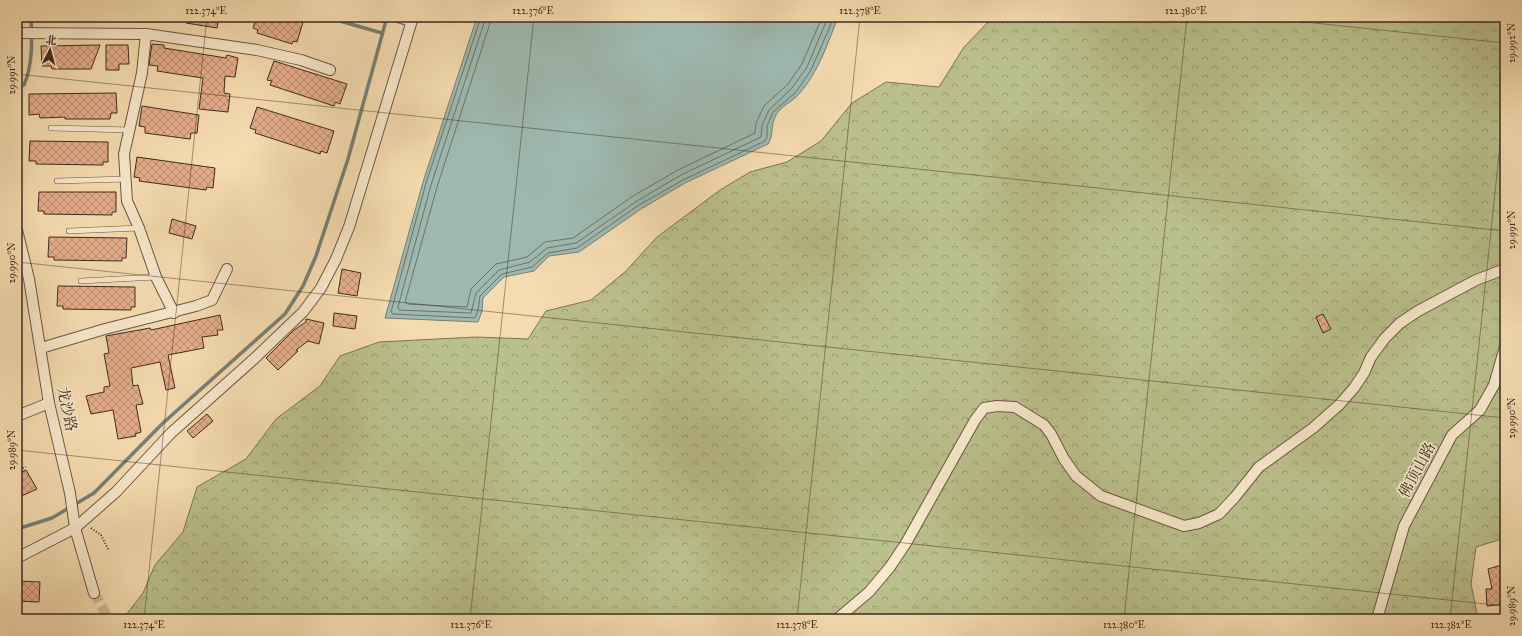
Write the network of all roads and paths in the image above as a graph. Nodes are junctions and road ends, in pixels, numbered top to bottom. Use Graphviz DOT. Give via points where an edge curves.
graph roads {
  1 [pos="398,17"];
  2 [pos="412,19"];
  3 [pos="17,33"];
  4 [pos="146,34"];
  5 [pos="330,70"];
  6 [pos="51,128"];
  7 [pos="130,130"];
  8 [pos="126,179"];
  9 [pos="57,181"];
  10 [pos="139,228"];
  11 [pos="17,230"];
  12 [pos="69,231"];
  13 [pos="227,269"];
  14 [pos="1505,269"];
  15 [pos="156,277"];
  16 [pos="81,281"];
  17 [pos="174,312"];
  18 [pos="1505,347"];
  19 [pos="42,348"];
  20 [pos="49,403"];
  21 [pos="17,416"];
  22 [pos="26,467"];
  23 [pos="17,470"];
  24 [pos="78,525"];
  25 [pos="109,551"];
  26 [pos="17,558"];
  27 [pos="94,593"];
  28 [pos="837,619"];
  29 [pos="1377,619"];
  1 -- 2 [label="street"];
  2 -- 24 [label="street" via="349,227 321,288 303,312 171,433 116,492"];
  3 -- 4 [label="street"];
  4 -- 5 [label="street" via="257,50"];
  4 -- 7 [label="street" via="142,73"];
  6 -- 7 [label="lane"];
  7 -- 8 [label="street" via="124,154"];
  8 -- 9 [label="lane"];
  8 -- 10 [label="street" via="127,201"];
  10 -- 12 [label="lane"];
  10 -- 15 [label="street"];
  11 -- 19 [label="street, 龙沙路"];
  13 -- 17 [label="street" via="212,300"];
  14 -- 28 [label="street" via="1476,280 1400,323 1385,338 1354,388 1339,405 1260,467 1219,514 1200,523 1184,526 1101,496 1076,476 1044,425 1015,407 984,408 890,567 869,592"];
  15 -- 16 [label="lane"];
  15 -- 17 [label="street"];
  17 -- 19 [label="street"];
  18 -- 29 [label="street, 佛顶山路" via="1494,385 1480,410 1452,435 1404,526"];
  19 -- 20 [label="street, 龙沙路"];
  20 -- 21 [label="street"];
  20 -- 24 [label="street, 龙沙路"];
  22 -- 23 [label="path"];
  24 -- 25 [label="path" via="101,535"];
  24 -- 26 [label="street"];
  24 -- 27 [label="street, 龙沙路"];
}
